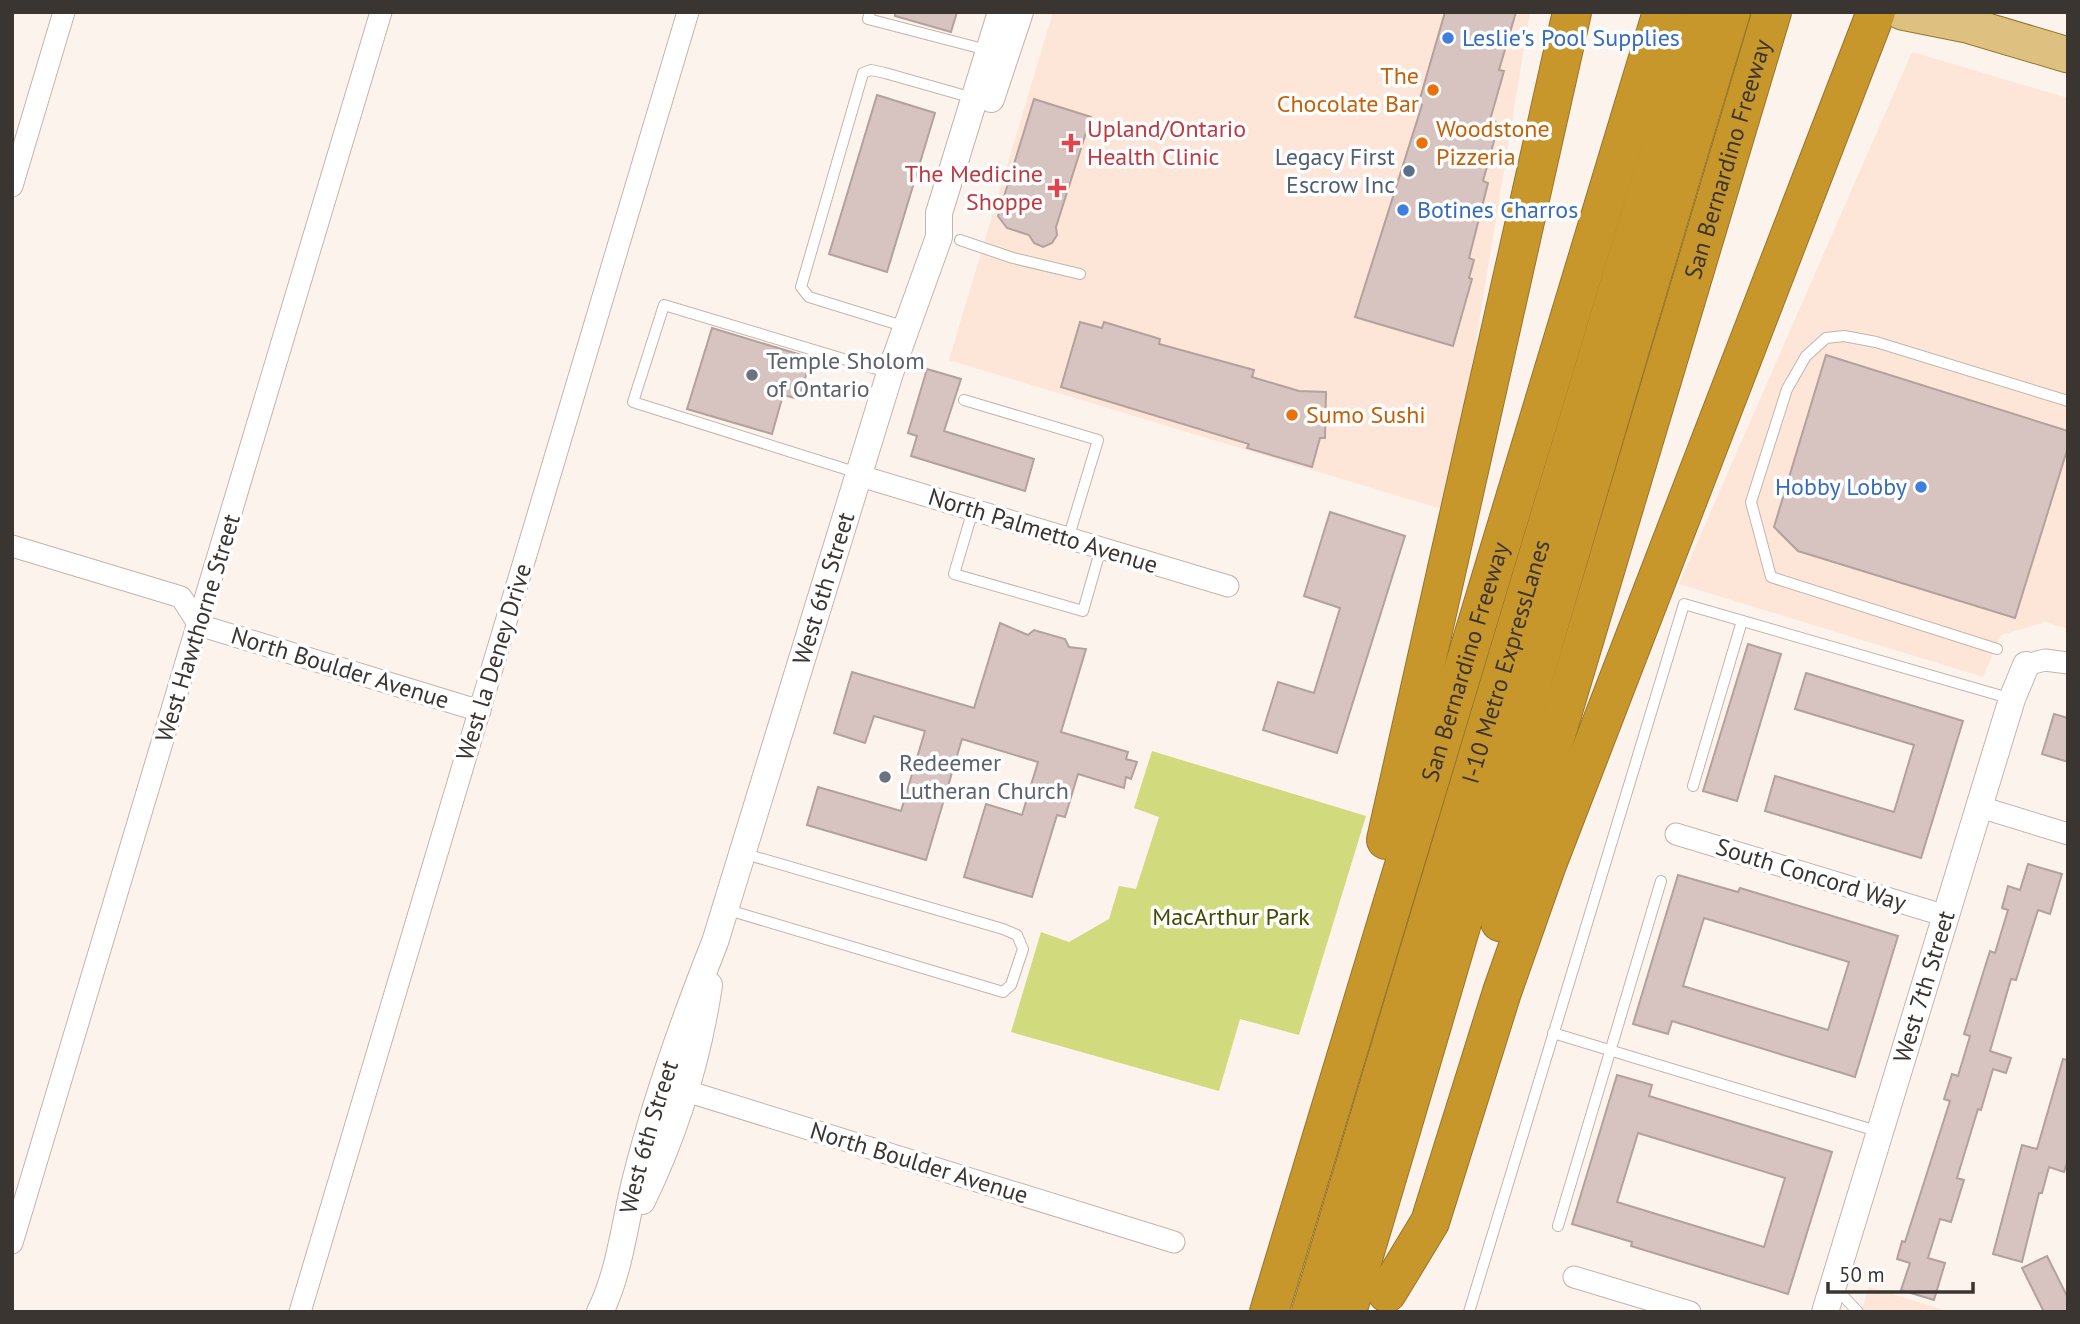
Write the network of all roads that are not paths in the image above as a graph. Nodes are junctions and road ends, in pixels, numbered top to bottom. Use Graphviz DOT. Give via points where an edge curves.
graph roads {
  1 [pos="64,12"];
  2 [pos="382,12"];
  3 [pos="688,12"];
  4 [pos="870,12"];
  5 [pos="1001,12"];
  6 [pos="1020,12"];
  7 [pos="1662,12"];
  8 [pos="1701,12"];
  9 [pos="1731,12"];
  10 [pos="1876,12"];
  11 [pos="1902,12"];
  12 [pos="1571,14"];
  13 [pos="1771,15"];
  14 [pos="989,50"];
  15 [pos="2068,55"];
  16 [pos="974,99"];
  17 [pos="12,186"];
  18 [pos="950,238"];
  19 [pos="1080,274"];
  20 [pos="1579,296"];
  21 [pos="906,327"];
  22 [pos="890,373"];
  23 [pos="964,400"];
  24 [pos="2068,401"];
  25 [pos="858,474"];
  26 [pos="973,510"];
  27 [pos="1069,538"];
  28 [pos="12,546"];
  29 [pos="1101,548"];
  30 [pos="1228,586"];
  31 [pos="1742,621"];
  32 [pos="199,625"];
  33 [pos="1997,649"];
  34 [pos="2068,663"];
  35 [pos="2026,665"];
  36 [pos="1571,693"];
  37 [pos="2012,699"];
  38 [pos="480,711"];
  39 [pos="1693,786"];
  40 [pos="1980,807"];
  41 [pos="1458,820"];
  42 [pos="1676,834"];
  43 [pos="2068,834"];
  44 [pos="742,853"];
  45 [pos="1661,881"];
  46 [pos="726,909"];
  47 [pos="1465,916"];
  48 [pos="1946,916"];
  49 [pos="1553,1033"];
  50 [pos="1609,1050"];
  51 [pos="674,1087"];
  52 [pos="1331,1100"];
  53 [pos="1881,1132"];
  54 [pos="1558,1226"];
  55 [pos="1174,1241"];
  56 [pos="12,1243"];
  57 [pos="1574,1277"];
  58 [pos="1833,1285"];
  59 [pos="1384,1302"];
  60 [pos="606,1306"];
  61 [pos="300,1312"];
  62 [pos="1269,1312"];
  63 [pos="1311,1312"];
  64 [pos="1347,1312"];
  65 [pos="1469,1312"];
  66 [pos="1690,1312"];
  67 [pos="1825,1312"];
  68 [pos="1858,1312"];
  1 -- 17 [label="street"];
  2 -- 32 [label="street, West Hawthorne Street"];
  3 -- 38 [label="street, West la Deney Drive"];
  4 -- 14 [label="lane" via="868,19"];
  5 -- 14 [label="street, West 6th Street"];
  6 -- 18 [label="street, West 6th Street"];
  7 -- 20 [label="highway, San Bernardino Freeway"];
  8 -- 41 [label="highway, I-10 Metro ExpressLanes"];
  9 -- 47 [label="highway, I-10 Metro ExpressLanes"];
  10 -- 59 [label="highway" via="1546,866 1430,1222"];
  11 -- 15 [label="main road" via="1967,25"];
  12 -- 52 [label="highway" via="1383,855 1327,1043"];
  13 -- 36 [label="highway, San Bernardino Freeway"];
  14 -- 16 [label="street, West 6th Street"];
  16 -- 18 [label="street, West 6th Street" via="939,213"];
  16 -- 21 [label="lane" via="885,73 863,73 802,287 809,298"];
  18 -- 19 [label="lane"];
  18 -- 21 [label="street, West 6th Street"];
  20 -- 41 [label="highway"];
  20 -- 52 [label="highway, San Bernardino Freeway"];
  21 -- 22 [label="street, West 6th Street"];
  22 -- 25 [label="street, West 6th Street"];
  22 -- 25 [label="lane" via="664,305 633,402"];
  23 -- 27 [label="lane" via="1098,440"];
  24 -- 33 [label="lane" via="1876,342 1826,338 1806,356 1787,389 1751,502 1771,577"];
  25 -- 26 [label="street, North Palmetto Avenue"];
  25 -- 44 [label="street, West 6th Street"];
  26 -- 27 [label="street, North Palmetto Avenue"];
  26 -- 29 [label="lane" via="954,574 1083,611"];
  27 -- 29 [label="street, North Palmetto Avenue"];
  28 -- 32 [label="street, North Boulder Avenue" via="181,597"];
  29 -- 30 [label="street, North Palmetto Avenue"];
  31 -- 37 [label="lane"];
  31 -- 39 [label="lane"];
  31 -- 49 [label="lane" via="1684,604"];
  32 -- 38 [label="street, North Boulder Avenue"];
  32 -- 56 [label="street, West Hawthorne Street"];
  34 -- 35 [label="street" via="2045,660"];
  35 -- 37 [label="street, West 7th Street"];
  36 -- 47 [label="highway"];
  36 -- 59 [label="highway, San Bernardino Freeway"];
  37 -- 40 [label="street, West 7th Street"];
  38 -- 61 [label="street, West la Deney Drive"];
  40 -- 43 [label="street"];
  40 -- 48 [label="street, West 7th Street"];
  41 -- 63 [label="highway, I-10 Metro ExpressLanes"];
  42 -- 48 [label="street, South Concord Way"];
  44 -- 46 [label="street, West 6th Street"];
  44 -- 46 [label="lane" via="1003,929 1017,935 1023,949 1012,985 1003,992"];
  45 -- 50 [label="lane"];
  46 -- 51 [label="street, West 6th Street" via="715,942 703,1024"];
  47 -- 64 [label="highway, I-10 Metro ExpressLanes"];
  48 -- 53 [label="street, West 7th Street"];
  49 -- 50 [label="lane"];
  49 -- 65 [label="lane"];
  50 -- 53 [label="lane"];
  50 -- 54 [label="lane"];
  51 -- 55 [label="street, North Boulder Avenue"];
  51 -- 60 [label="street, West 6th Street" via="668,1148 620,1254"];
  52 -- 62 [label="highway, San Bernardino Freeway"];
  53 -- 58 [label="street, West 7th Street"];
  57 -- 66 [label="street"];
  58 -- 67 [label="street, West 7th Street"];
  58 -- 68 [label="lane"];
}
